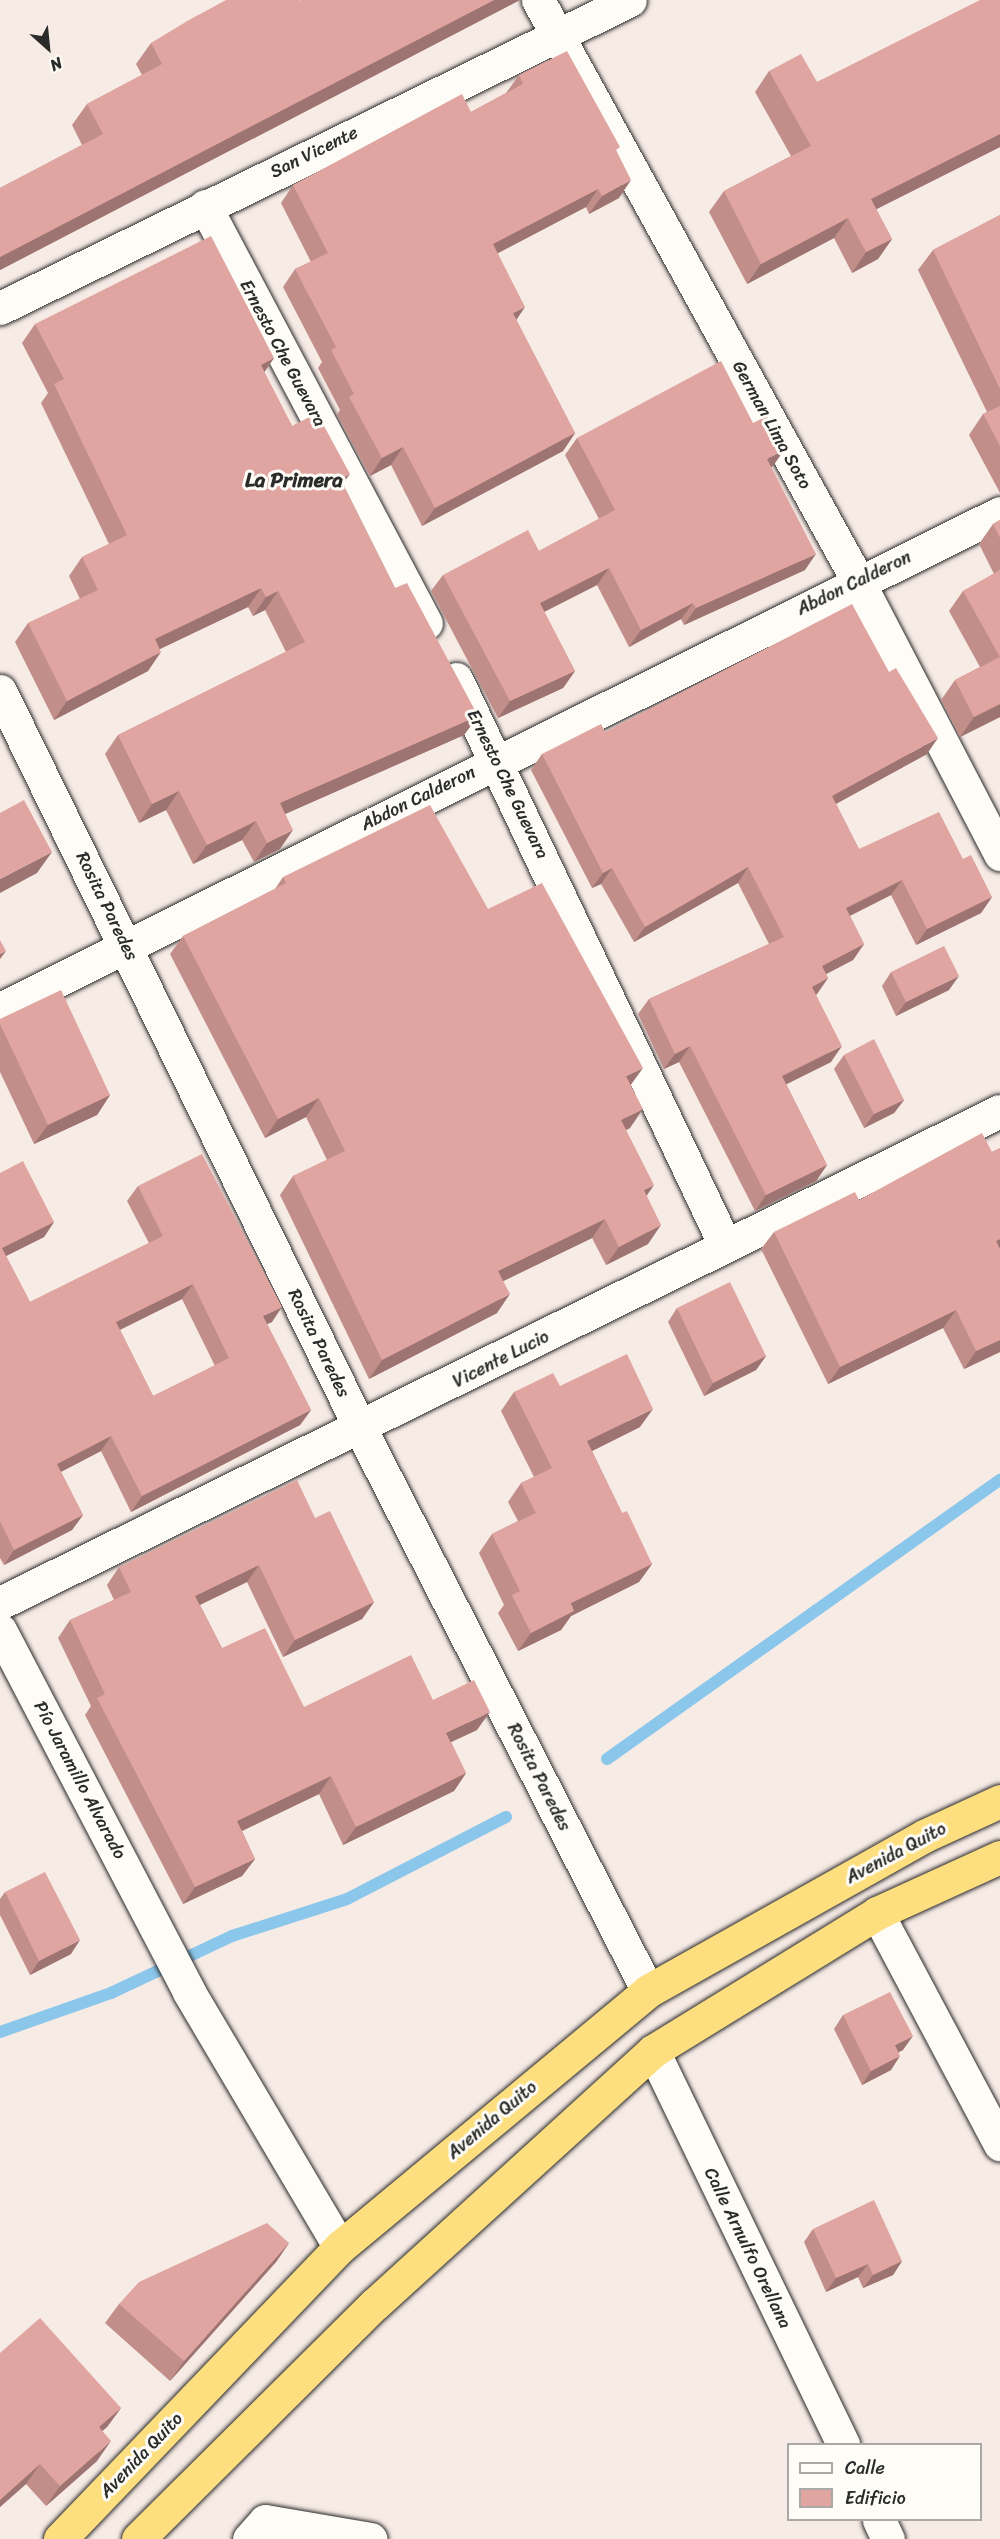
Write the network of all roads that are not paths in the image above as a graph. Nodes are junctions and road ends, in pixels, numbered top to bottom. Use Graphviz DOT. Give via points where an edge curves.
graph roads {
  1 [pos="538,0"];
  2 [pos="630,0"];
  3 [pos="556,33"];
  4 [pos="205,206"];
  5 [pos="0,308"];
  6 [pos="1000,513"];
  7 [pos="858,581"];
  8 [pos="0,691"];
  9 [pos="498,758"];
  10 [pos="1000,854"];
  11 [pos="126,942"];
  12 [pos="0,1009"];
  13 [pos="1000,1111"];
  14 [pos="725,1245"];
  15 [pos="361,1430"];
  16 [pos="0,1603"];
  17 [pos="0,1630"];
  18 [pos="1000,1801"];
  19 [pos="1000,1857"];
  20 [pos="878,1913"];
  21 [pos="648,1990"];
  22 [pos="653,2051"];
  23 [pos="1000,2144"];
  24 [pos="340,2247"];
  25 [pos="842,2443"];
  26 [pos="879,2521"];
  27 [pos="60,2539"];
  28 [pos="138,2539"];
  29 [pos="249,2539"];
  30 [pos="370,2539"];
  31 [pos="888,2539"];
  1 -- 3 [label="street, German Lima Soto"];
  2 -- 3 [label="street, San Vicente"];
  3 -- 4 [label="street, San Vicente"];
  3 -- 7 [label="street, German Lima Soto"];
  4 -- 5 [label="street, San Vicente"];
  4 -- 9 [label="street, Ernesto Che Guevara"];
  6 -- 7 [label="street, Abdon Calderon"];
  7 -- 9 [label="street, Abdon Calderon"];
  7 -- 10 [label="street, German Lima Soto"];
  8 -- 11 [label="street, Rosita Paredes"];
  9 -- 11 [label="street, Abdon Calderon"];
  9 -- 14 [label="street, Ernesto Che Guevara"];
  11 -- 12 [label="street, Abdon Calderon"];
  11 -- 15 [label="street, Rosita Paredes"];
  13 -- 14 [label="street, Vicente Lucio"];
  14 -- 15 [label="street, Vicente Lucio"];
  15 -- 16 [label="street, Vicente Lucio"];
  15 -- 21 [label="street, Rosita Paredes"];
  17 -- 24 [label="street, Pío Jaramillo Alvarado" via="189,1992"];
  18 -- 21 [label="highway, Avenida Quito" via="924,1836"];
  19 -- 20 [label="highway"];
  20 -- 22 [label="highway"];
  20 -- 23 [label="street"];
  21 -- 24 [label="highway, Avenida Quito"];
  22 -- 25 [label="street, Calle Arnulfo Orellana"];
  22 -- 28 [label="highway" via="375,2304"];
  24 -- 27 [label="highway, Avenida Quito"];
  26 -- 31 [label="street"];
  29 -- 30 [label="street" via="265,2521"];
}
